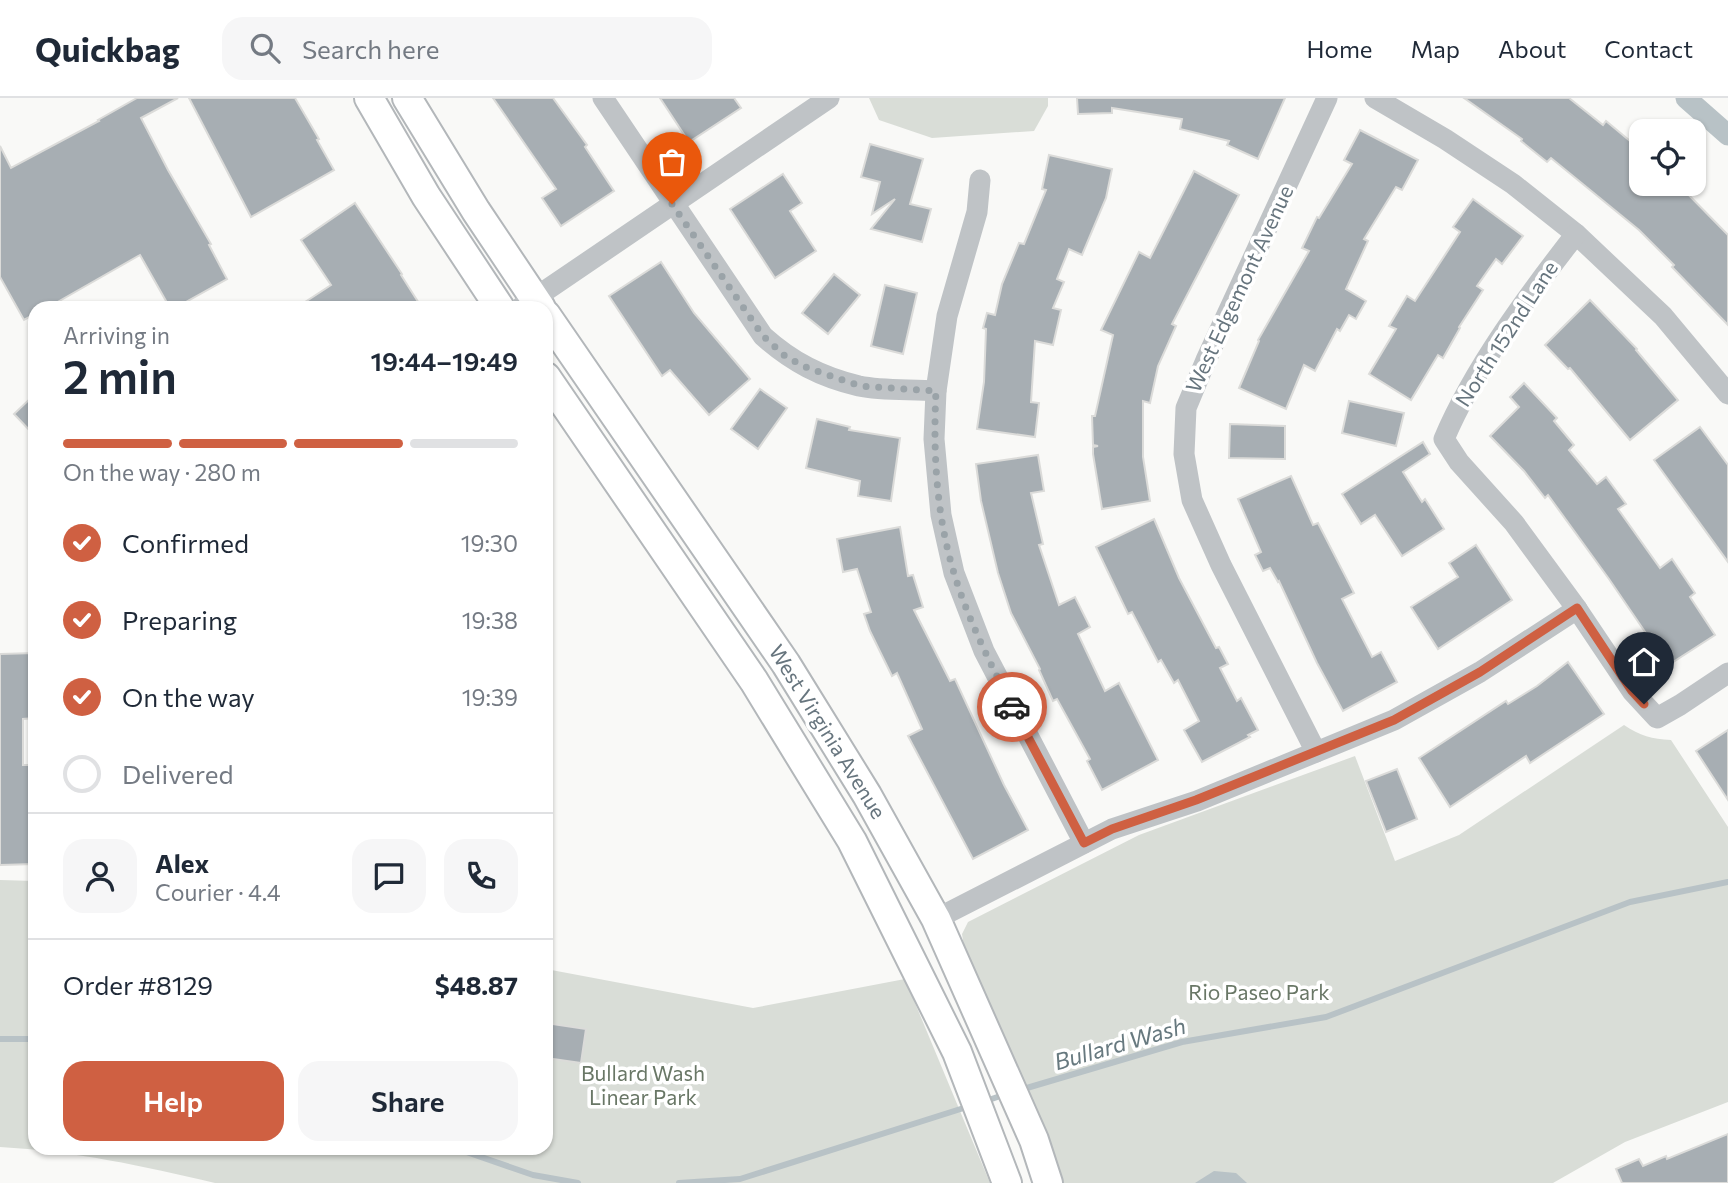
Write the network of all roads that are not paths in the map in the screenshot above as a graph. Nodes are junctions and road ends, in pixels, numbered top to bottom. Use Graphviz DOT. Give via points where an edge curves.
graph roads {
  1 [pos="369,98"];
  2 [pos="407,98"];
  3 [pos="603,98"];
  4 [pos="829,98"];
  5 [pos="1327,98"];
  6 [pos="1375,98"];
  7 [pos="980,180"];
  8 [pos="672,204"];
  9 [pos="1576,234"];
  10 [pos="495,301"];
  11 [pos="532,301"];
  12 [pos="544,301"];
  13 [pos="553,331"];
  14 [pos="553,387"];
  15 [pos="936,391"];
  16 [pos="1728,394"];
  17 [pos="1577,608"];
  18 [pos="1728,673"];
  19 [pos="1316,752"];
  20 [pos="1084,843"];
  21 [pos="936,919"];
  22 [pos="1007,1183"];
  23 [pos="1048,1183"];
  1 -- 10 [label="main road"];
  2 -- 11 [label="main road, West Virginia Avenue"];
  3 -- 8 [label="street"];
  4 -- 8 [label="street"];
  5 -- 19 [label="street, West Edgemont Avenue" via="1186,408 1184,454 1192,500"];
  6 -- 9 [label="street" via="1513,184"];
  7 -- 15 [label="street" via="978,212 947,316"];
  8 -- 12 [label="street"];
  8 -- 15 [label="street" via="763,336 786,357 860,386"];
  9 -- 16 [label="street" via="1663,316"];
  9 -- 17 [label="street, North 152nd Lane" via="1509,325 1444,439"];
  13 -- 21 [label="main road, West Virginia Avenue" via="786,664"];
  14 -- 22 [label="main road, West Virginia Avenue" via="754,681 852,841 957,1052"];
  15 -- 20 [label="street" via="934,439 941,515 954,573 984,651"];
  17 -- 18 [label="street" via="1632,691 1657,718"];
  17 -- 19 [label="street" via="1480,672 1405,714"];
  19 -- 20 [label="street"];
  20 -- 21 [label="street"];
  21 -- 23 [label="main road, West Virginia Avenue" via="1034,1140"];
}
